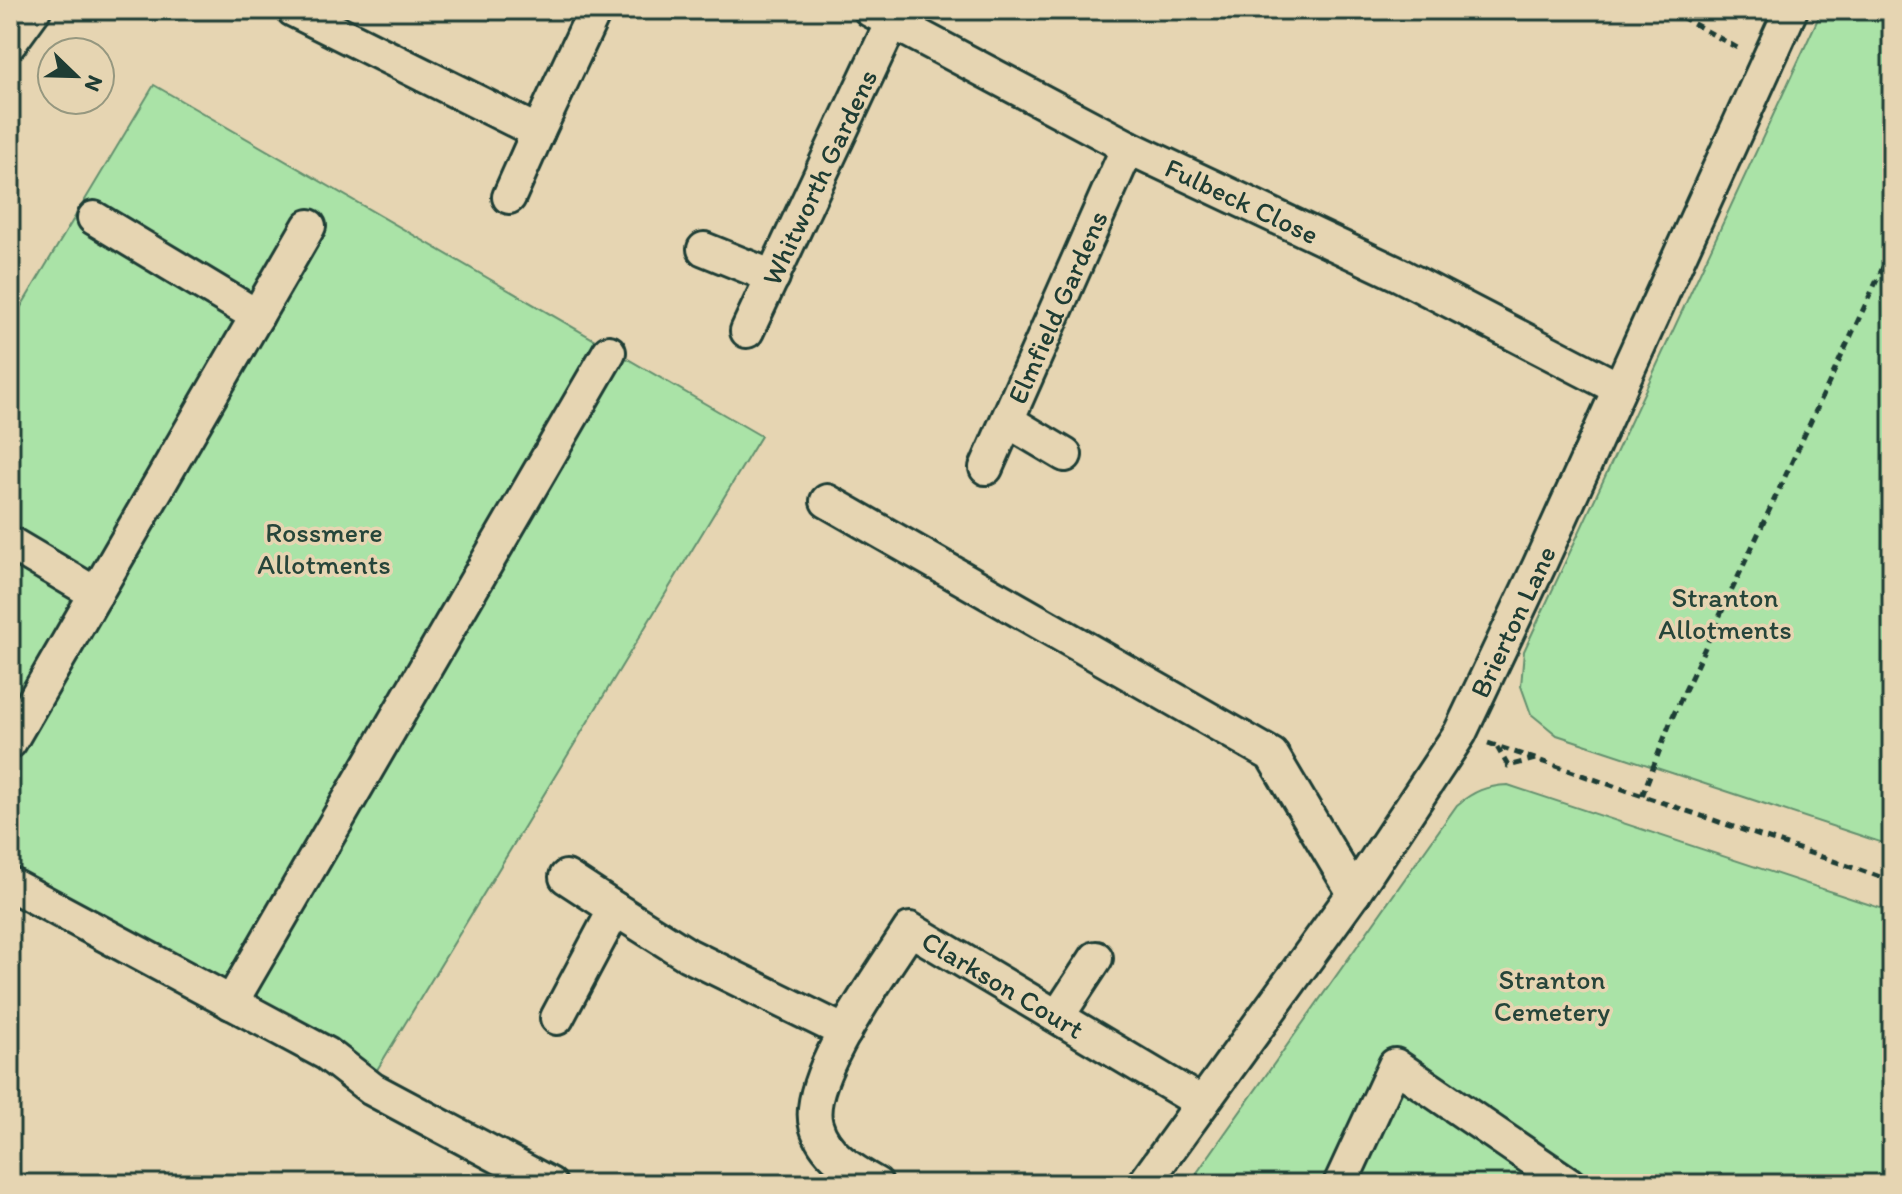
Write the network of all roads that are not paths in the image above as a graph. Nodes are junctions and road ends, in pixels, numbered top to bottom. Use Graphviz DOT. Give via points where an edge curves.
graph roads {
  1 [pos="34,10"];
  2 [pos="595,10"];
  3 [pos="1791,10"];
  4 [pos="308,13"];
  5 [pos="881,16"];
  6 [pos="10,43"];
  7 [pos="538,132"];
  8 [pos="1128,147"];
  9 [pos="509,197"];
  10 [pos="94,218"];
  11 [pos="309,226"];
  12 [pos="704,249"];
  13 [pos="773,277"];
  14 [pos="257,316"];
  15 [pos="747,331"];
  16 [pos="609,352"];
  17 [pos="1618,388"];
  18 [pos="1008,421"];
  19 [pos="1065,455"];
  20 [pos="986,468"];
  21 [pos="827,501"];
  22 [pos="10,543"];
  23 [pos="96,594"];
  24 [pos="10,742"];
  25 [pos="566,877"];
  26 [pos="10,884"];
  27 [pos="1354,893"];
  28 [pos="615,909"];
  29 [pos="1096,958"];
  30 [pos="231,1003"];
  31 [pos="1058,1016"];
  32 [pos="557,1018"];
  33 [pos="845,1032"];
  34 [pos="1202,1103"];
  35 [pos="550,1184"];
  36 [pos="876,1184"];
  37 [pos="1144,1184"];
  38 [pos="1340,1184"];
  39 [pos="1569,1184"];
  1 -- 6 [label="street"];
  2 -- 7 [label="street"];
  3 -- 17 [label="street, Brierton Lane"];
  4 -- 7 [label="street"];
  5 -- 8 [label="street, Fulbeck Close"];
  5 -- 13 [label="street, Whitworth Gardens"];
  7 -- 9 [label="street"];
  8 -- 17 [label="street, Fulbeck Close" via="1400,275"];
  8 -- 18 [label="street, Elmfield Gardens"];
  10 -- 14 [label="street"];
  11 -- 14 [label="street"];
  12 -- 13 [label="street"];
  13 -- 15 [label="street, Whitworth Gardens"];
  14 -- 23 [label="street"];
  16 -- 30 [label="street"];
  17 -- 27 [label="street, Brierton Lane" via="1460,733"];
  18 -- 19 [label="street"];
  18 -- 20 [label="street, Elmfield Gardens"];
  21 -- 27 [label="street" via="1272,755"];
  22 -- 23 [label="street"];
  23 -- 24 [label="street"];
  25 -- 28 [label="street"];
  26 -- 30 [label="street"];
  27 -- 34 [label="street, Brierton Lane"];
  28 -- 32 [label="street"];
  28 -- 33 [label="street" via="688,955"];
  29 -- 31 [label="street"];
  30 -- 35 [label="street" via="333,1058 372,1089"];
  31 -- 33 [label="street, Clarkson Court" via="910,929"];
  31 -- 34 [label="street, Clarkson Court"];
  33 -- 36 [label="street, Clarkson Court" via="816,1094 816,1125 837,1158"];
  34 -- 37 [label="street, Brierton Lane"];
  38 -- 39 [label="street" via="1395,1065"];
}
